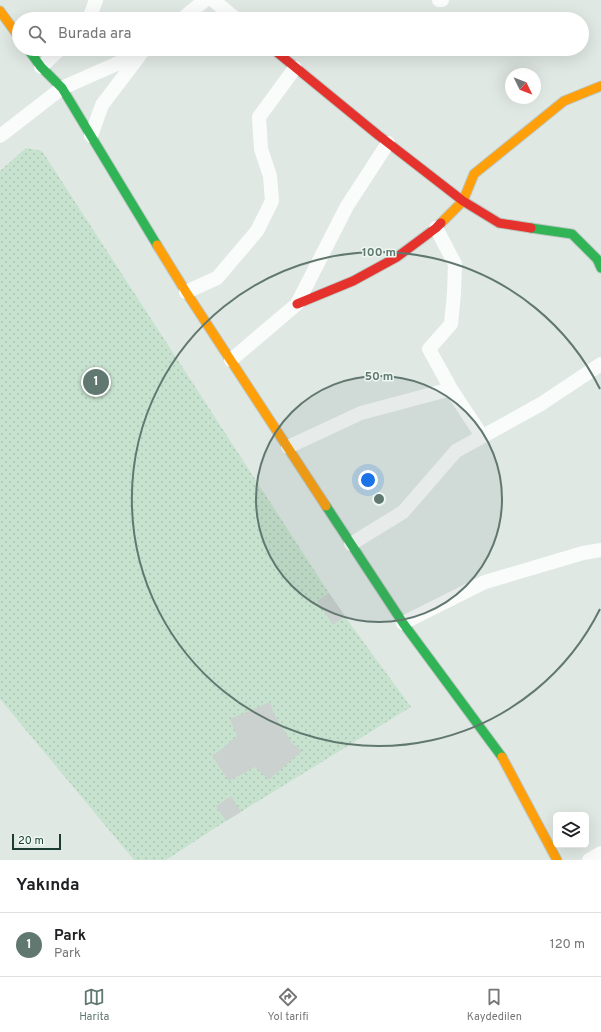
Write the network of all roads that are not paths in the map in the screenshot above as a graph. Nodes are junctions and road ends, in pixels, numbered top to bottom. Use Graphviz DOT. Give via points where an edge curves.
graph roads {
  1 [pos="96,0"];
  2 [pos="205,0"];
  3 [pos="213,0"];
  4 [pos="0,11"];
  5 [pos="92,12"];
  6 [pos="190,12"];
  7 [pos="228,12"];
  8 [pos="12,27"];
  9 [pos="33,56"];
  10 [pos="53,56"];
  11 [pos="132,56"];
  12 [pos="139,56"];
  13 [pos="281,56"];
  14 [pos="41,67"];
  15 [pos="295,68"];
  16 [pos="601,86"];
  17 [pos="62,88"];
  18 [pos="0,136"];
  19 [pos="91,136"];
  20 [pos="388,143"];
  21 [pos="463,201"];
  22 [pos="436,228"];
  23 [pos="601,268"];
  24 [pos="186,292"];
  25 [pos="297,304"];
  26 [pos="231,360"];
  27 [pos="598,371"];
  28 [pos="451,389"];
  29 [pos="482,436"];
  30 [pos="288,447"];
  31 [pos="351,544"];
  32 [pos="601,550"];
  33 [pos="403,623"];
  34 [pos="601,853"];
  35 [pos="557,860"];
  36 [pos="589,860"];
  1 -- 5 [label="street"];
  2 -- 6 [label="street"];
  3 -- 7 [label="street"];
  4 -- 8 [label="street"];
  9 -- 14 [label="street"];
  10 -- 14 [label="street"];
  11 -- 17 [label="street"];
  12 -- 19 [label="street" via="102,104"];
  13 -- 15 [label="street"];
  14 -- 17 [label="street"];
  15 -- 20 [label="street"];
  15 -- 24 [label="street" via="259,117 261,149 270,176 272,201 257,231 217,278"];
  16 -- 21 [label="street" via="564,101 474,174"];
  17 -- 18 [label="street"];
  17 -- 19 [label="street"];
  19 -- 24 [label="street"];
  20 -- 21 [label="street"];
  20 -- 25 [label="street" via="347,206"];
  21 -- 22 [label="street"];
  21 -- 23 [label="street" via="499,223 572,234 597,259"];
  22 -- 25 [label="street" via="397,257 353,281"];
  22 -- 28 [label="street" via="455,264 454,293 451,324 429,349"];
  24 -- 26 [label="street"];
  25 -- 26 [label="street"];
  26 -- 30 [label="street"];
  27 -- 29 [label="street"];
  28 -- 29 [label="street"];
  28 -- 30 [label="street" via="361,413"];
  29 -- 31 [label="street" via="456,451 403,512"];
  30 -- 31 [label="street"];
  31 -- 33 [label="street"];
  32 -- 33 [label="street" via="485,582"];
  33 -- 35 [label="street" via="500,754"];
  34 -- 36 [label="street"];
}
